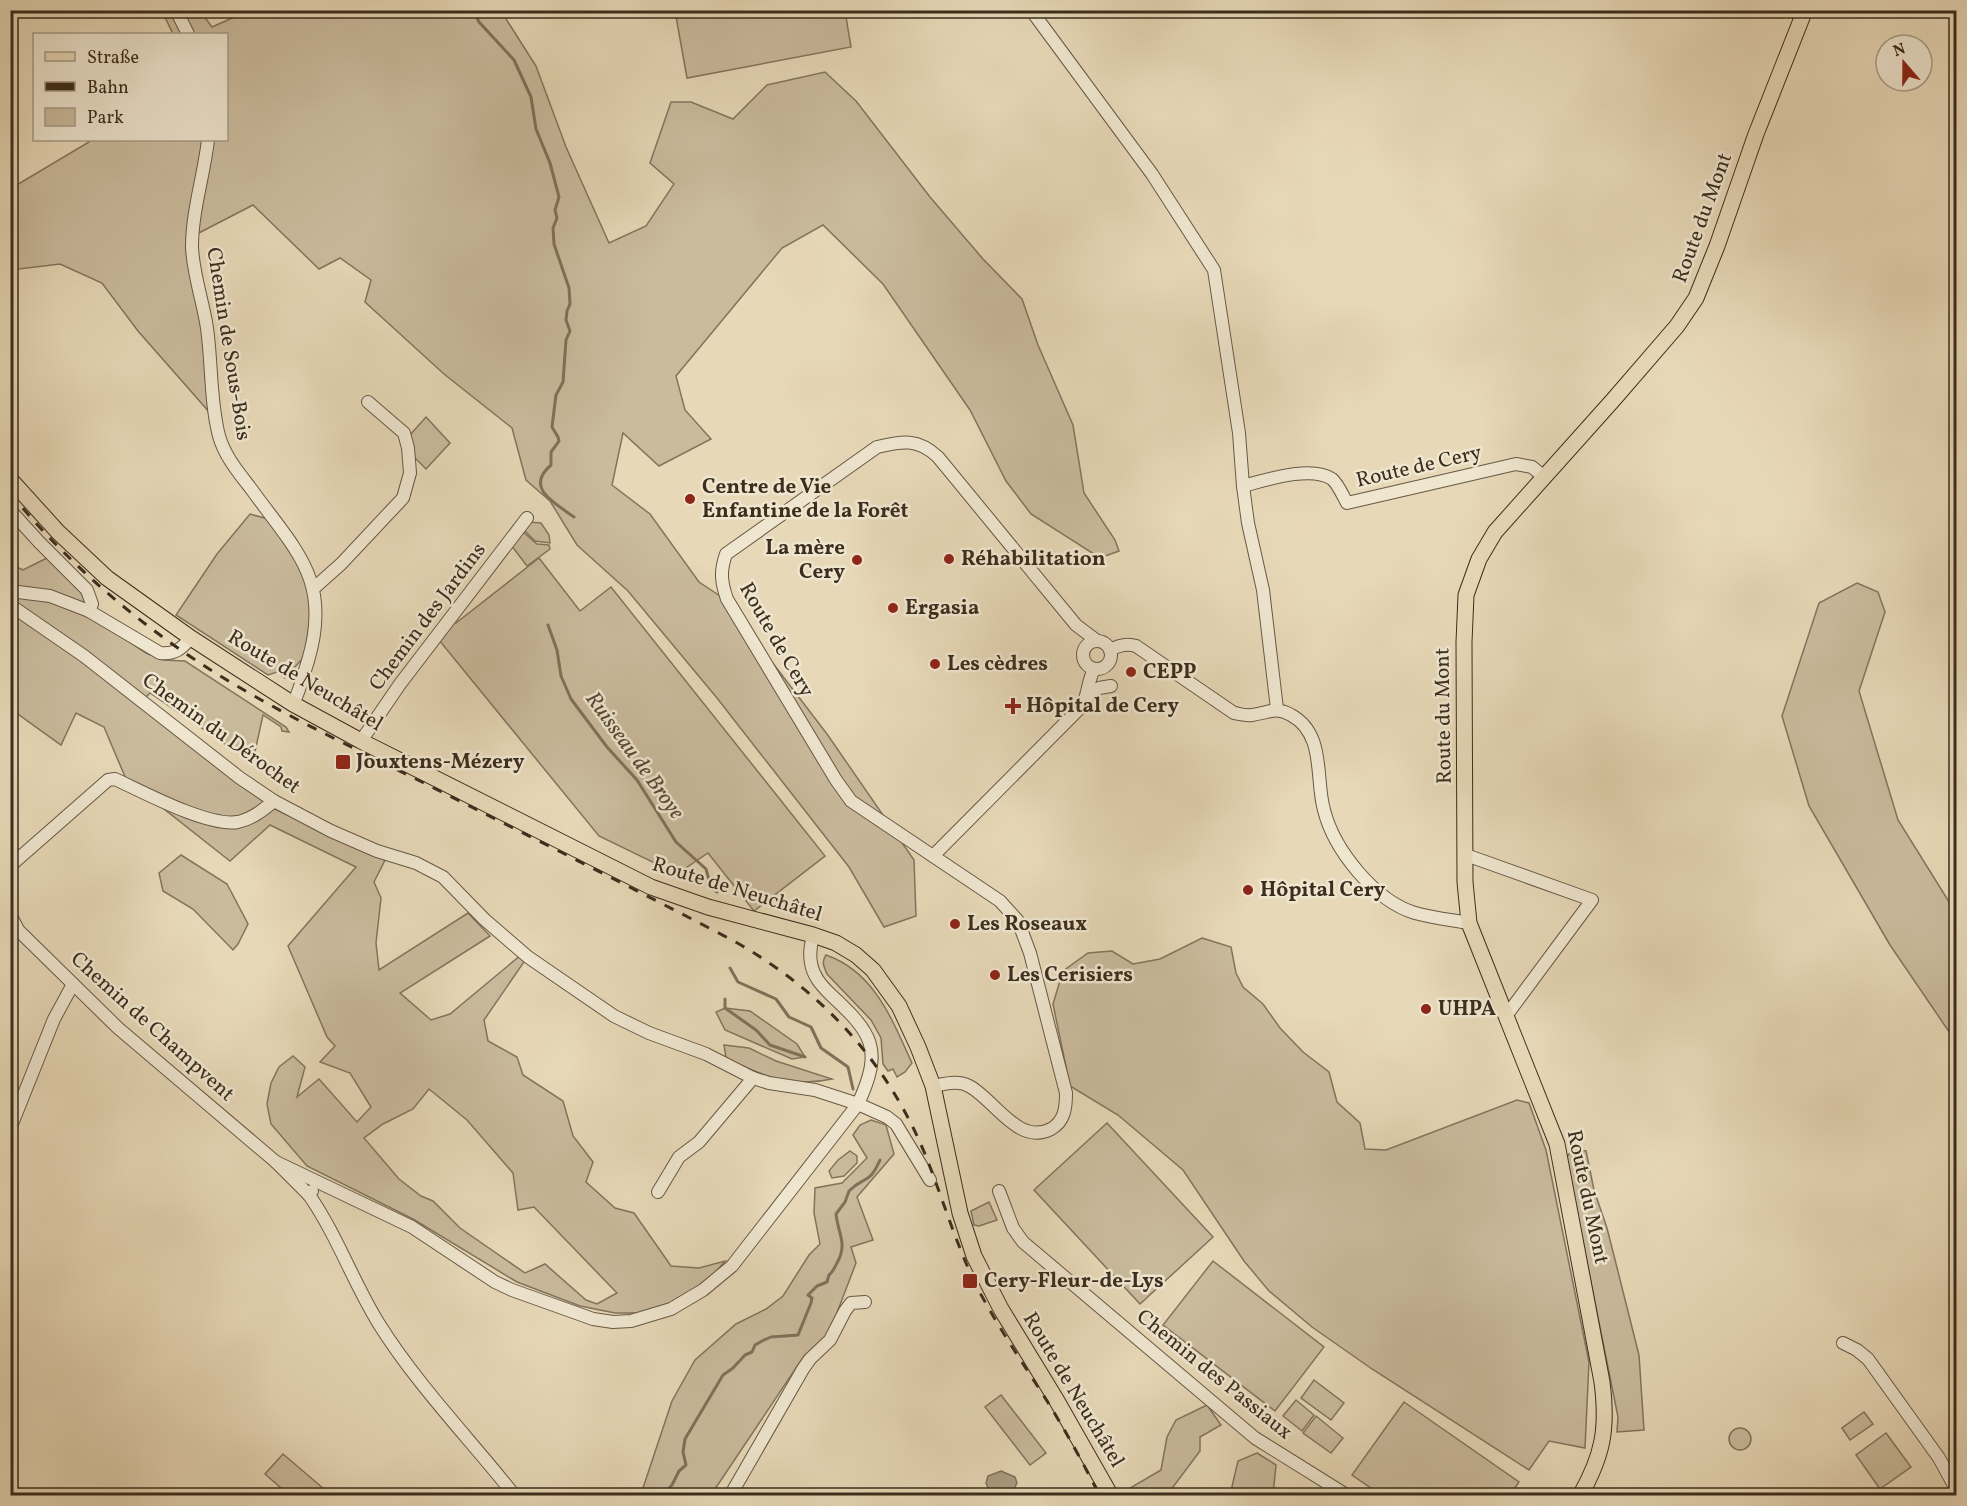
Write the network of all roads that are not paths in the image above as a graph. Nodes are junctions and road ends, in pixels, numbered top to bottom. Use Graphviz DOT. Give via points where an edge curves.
graph roads {
  1 [pos="176,10"];
  2 [pos="1031,10"];
  3 [pos="1805,10"];
  4 [pos="188,33"];
  5 [pos="208,141"];
  6 [pos="368,402"];
  7 [pos="1544,476"];
  8 [pos="10,479"];
  9 [pos="1243,486"];
  10 [pos="10,510"];
  11 [pos="527,518"];
  12 [pos="314,588"];
  13 [pos="10,591"];
  14 [pos="42,595"];
  15 [pos="10,605"];
  16 [pos="89,611"];
  17 [pos="25,614"];
  18 [pos="191,638"];
  19 [pos="1096,640"];
  20 [pos="1110,650"];
  21 [pos="1094,669"];
  22 [pos="1111,686"];
  23 [pos="1086,698"];
  24 [pos="293,704"];
  25 [pos="1277,709"];
  26 [pos="361,741"];
  27 [pos="274,801"];
  28 [pos="1466,855"];
  29 [pos="933,856"];
  30 [pos="10,866"];
  31 [pos="10,914"];
  32 [pos="1469,922"];
  33 [pos="813,935"];
  34 [pos="73,984"];
  35 [pos="1506,1016"];
  36 [pos="753,1078"];
  37 [pos="933,1086"];
  38 [pos="858,1104"];
  39 [pos="10,1129"];
  40 [pos="276,1162"];
  41 [pos="930,1180"];
  42 [pos="320,1184"];
  43 [pos="999,1191"];
  44 [pos="658,1192"];
  45 [pos="309,1195"];
  46 [pos="865,1302"];
  47 [pos="1843,1343"];
  48 [pos="1956,1489"];
  49 [pos="515,1496"];
  50 [pos="730,1496"];
  51 [pos="1111,1496"];
  52 [pos="1348,1496"];
  53 [pos="1580,1496"];
  1 -- 4 [label="street"];
  2 -- 9 [label="street" via="1152,174 1214,270 1239,433"];
  3 -- 7 [label="main road, Route du Mont" via="1696,298 1670,334"];
  5 -- 12 [label="street, Chemin de Sous-Bois" via="192,249 207,328 219,437 228,459 302,558"];
  6 -- 12 [label="street" via="404,433 410,473 403,498"];
  7 -- 9 [label="street, Route de Cery" via="1532,467 1516,464 1347,503 1333,480 1318,473 1282,476"];
  7 -- 28 [label="main road, Route du Mont" via="1485,547 1467,595"];
  8 -- 18 [label="main road, Route de Neuchâtel" via="90,563"];
  9 -- 25 [label="street" via="1263,590"];
  10 -- 16 [label="street" via="87,590 92,597"];
  11 -- 26 [label="street, Chemin des Jardins"];
  12 -- 24 [label="street, Chemin de Sous-Bois" via="316,620 311,649"];
  13 -- 14 [label="street"];
  14 -- 16 [label="street"];
  14 -- 17 [label="street" via="29,601"];
  15 -- 17 [label="street, Chemin du Dérochet"];
  16 -- 18 [label="street" via="160,653 180,649"];
  17 -- 27 [label="street, Chemin du Dérochet"];
  18 -- 24 [label="main road, Route de Neuchâtel"];
  19 -- 20 [label="street"];
  19 -- 21 [label="street" via="1085,646 1082,654"];
  19 -- 29 [label="street, Route de Cery" via="1076,625 938,457 920,444 901,441 878,447 726,554 721,579 727,599 836,780 851,801"];
  20 -- 21 [label="street" via="1107,666"];
  20 -- 25 [label="street" via="1129,644 1136,646 1234,713 1250,716"];
  21 -- 23 [label="street"];
  22 -- 23 [label="street" via="1099,688"];
  23 -- 29 [label="street" via="1048,742"];
  24 -- 26 [label="main road, Route de Neuchâtel"];
  25 -- 32 [label="street" via="1293,715 1310,732 1332,832 1363,875 1393,903 1414,912"];
  26 -- 33 [label="main road, Route de Neuchâtel" via="651,887"];
  27 -- 30 [label="street" via="257,814 234,822 198,816 115,779 108,780"];
  27 -- 36 [label="street, Chemin du Dérochet" via="331,831 432,870 528,957 614,1016"];
  28 -- 32 [label="main road, Route du Mont"];
  28 -- 35 [label="street" via="1592,900"];
  29 -- 37 [label="street, Route de Cery" via="1000,901 1018,921 1030,952 1066,1093 1066,1108 1063,1117 1049,1130 1031,1132 1010,1121 970,1086 961,1082"];
  31 -- 34 [label="street, Chemin de Champvent" via="18,930"];
  32 -- 35 [label="main road, Route du Mont"];
  33 -- 37 [label="main road, Route de Neuchâtel" via="846,948 873,970 899,1006"];
  33 -- 38 [label="street, Chemin de Champvent" via="810,962 817,979 858,1020 870,1042 871,1072"];
  34 -- 39 [label="street" via="54,1019"];
  34 -- 40 [label="street, Chemin de Champvent" via="118,1028"];
  35 -- 53 [label="main road, Route du Mont" via="1557,1144 1602,1382 1602,1446"];
  36 -- 38 [label="street, Chemin du Dérochet" via="815,1090"];
  36 -- 44 [label="street" via="699,1142 679,1157"];
  37 -- 51 [label="main road, Route de Neuchâtel" via="960,1213 974,1256 1000,1309"];
  38 -- 41 [label="street, Chemin du Dérochet" via="896,1124"];
  38 -- 42 [label="street, Chemin de Champvent" via="732,1266 671,1309 631,1321 593,1319 512,1290 412,1227"];
  40 -- 42 [label="street, Chemin de Champvent"];
  40 -- 45 [label="street, Chemin de Champvent"];
  42 -- 45 [label="street"];
  43 -- 52 [label="street, Chemin des Passiaux" via="1013,1228 1023,1242 1256,1438"];
  45 -- 49 [label="street, Chemin de Champvent" via="378,1323"];
  46 -- 50 [label="street" via="851,1303 830,1340 810,1359"];
  47 -- 48 [label="street" via="1868,1359 1939,1458"];
}
